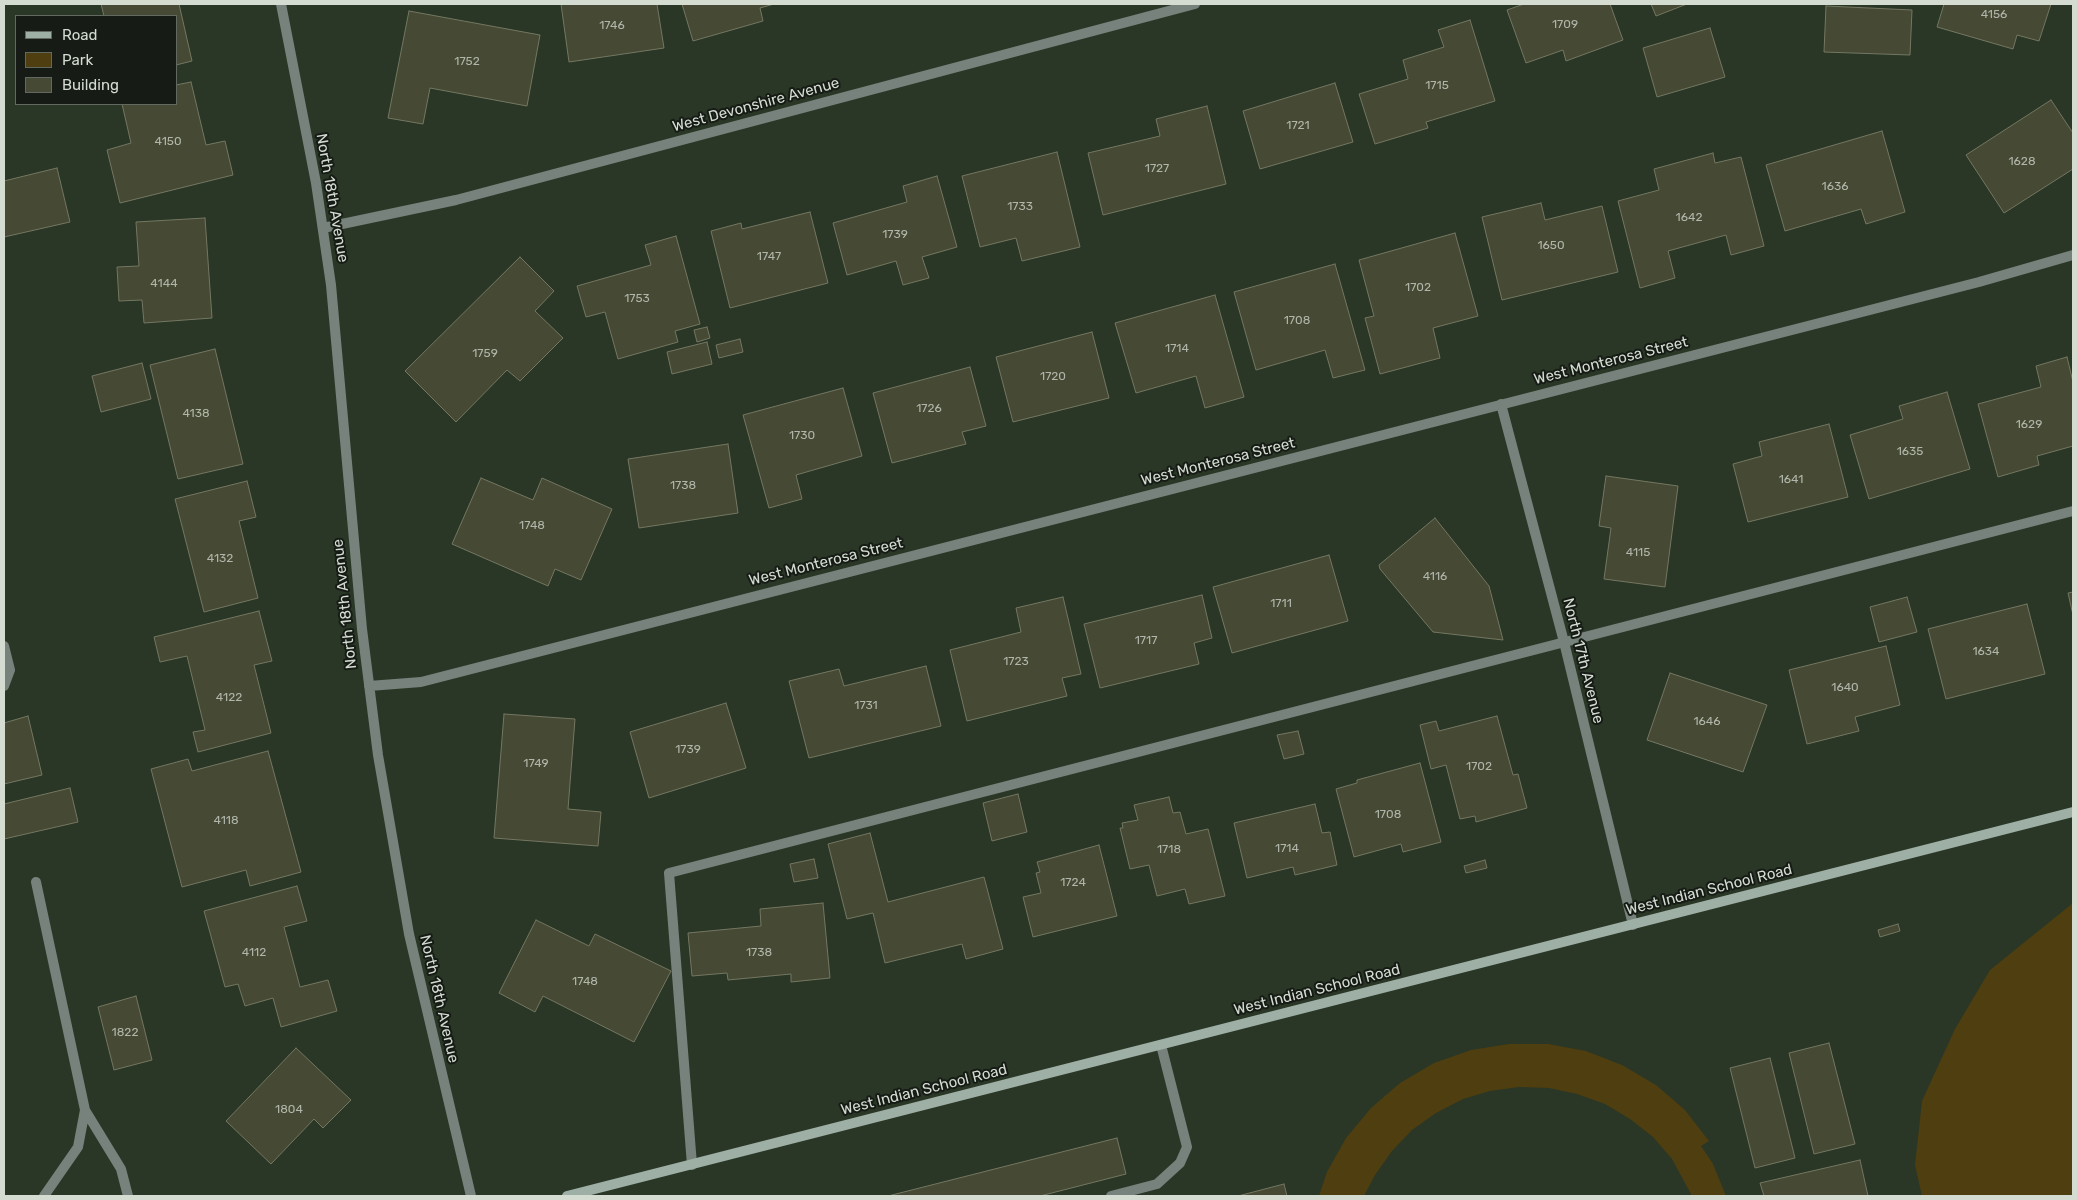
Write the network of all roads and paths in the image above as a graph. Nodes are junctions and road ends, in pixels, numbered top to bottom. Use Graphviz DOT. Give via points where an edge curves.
graph roads {
  1 [pos="281,4"];
  2 [pos="1195,4"];
  3 [pos="323,228"];
  4 [pos="2073,256"];
  5 [pos="1501,404"];
  6 [pos="2073,511"];
  7 [pos="1564,642"];
  8 [pos="4,646"];
  9 [pos="4,686"];
  10 [pos="369,686"];
  11 [pos="2073,812"];
  12 [pos="36,882"];
  13 [pos="1633,925"];
  14 [pos="1160,1045"];
  15 [pos="85,1110"];
  16 [pos="692,1165"];
  17 [pos="44,1196"];
  18 [pos="128,1196"];
  19 [pos="471,1196"];
  20 [pos="572,1196"];
  21 [pos="1111,1196"];
  1 -- 3 [label="street, North 18th Avenue"];
  2 -- 3 [label="street, West Devonshire Avenue" via="456,200"];
  3 -- 10 [label="street, North 18th Avenue"];
  4 -- 5 [label="street, West Monterosa Street"];
  5 -- 7 [label="street, North 17th Avenue"];
  5 -- 10 [label="street, West Monterosa Street" via="421,682"];
  6 -- 7 [label="street"];
  7 -- 13 [label="street, North 17th Avenue"];
  7 -- 16 [label="street" via="669,874"];
  8 -- 9 [label="street" via="10,670"];
  10 -- 19 [label="street, North 18th Avenue" via="409,934"];
  11 -- 13 [label="main road, West Indian School Road"];
  12 -- 15 [label="street"];
  13 -- 14 [label="main road, West Indian School Road"];
  14 -- 16 [label="main road, West Indian School Road"];
  14 -- 21 [label="street" via="1187,1147 1180,1163 1157,1184"];
  15 -- 17 [label="street" via="78,1147"];
  15 -- 18 [label="street" via="121,1169"];
  16 -- 20 [label="main road, West Indian School Road"];
}
